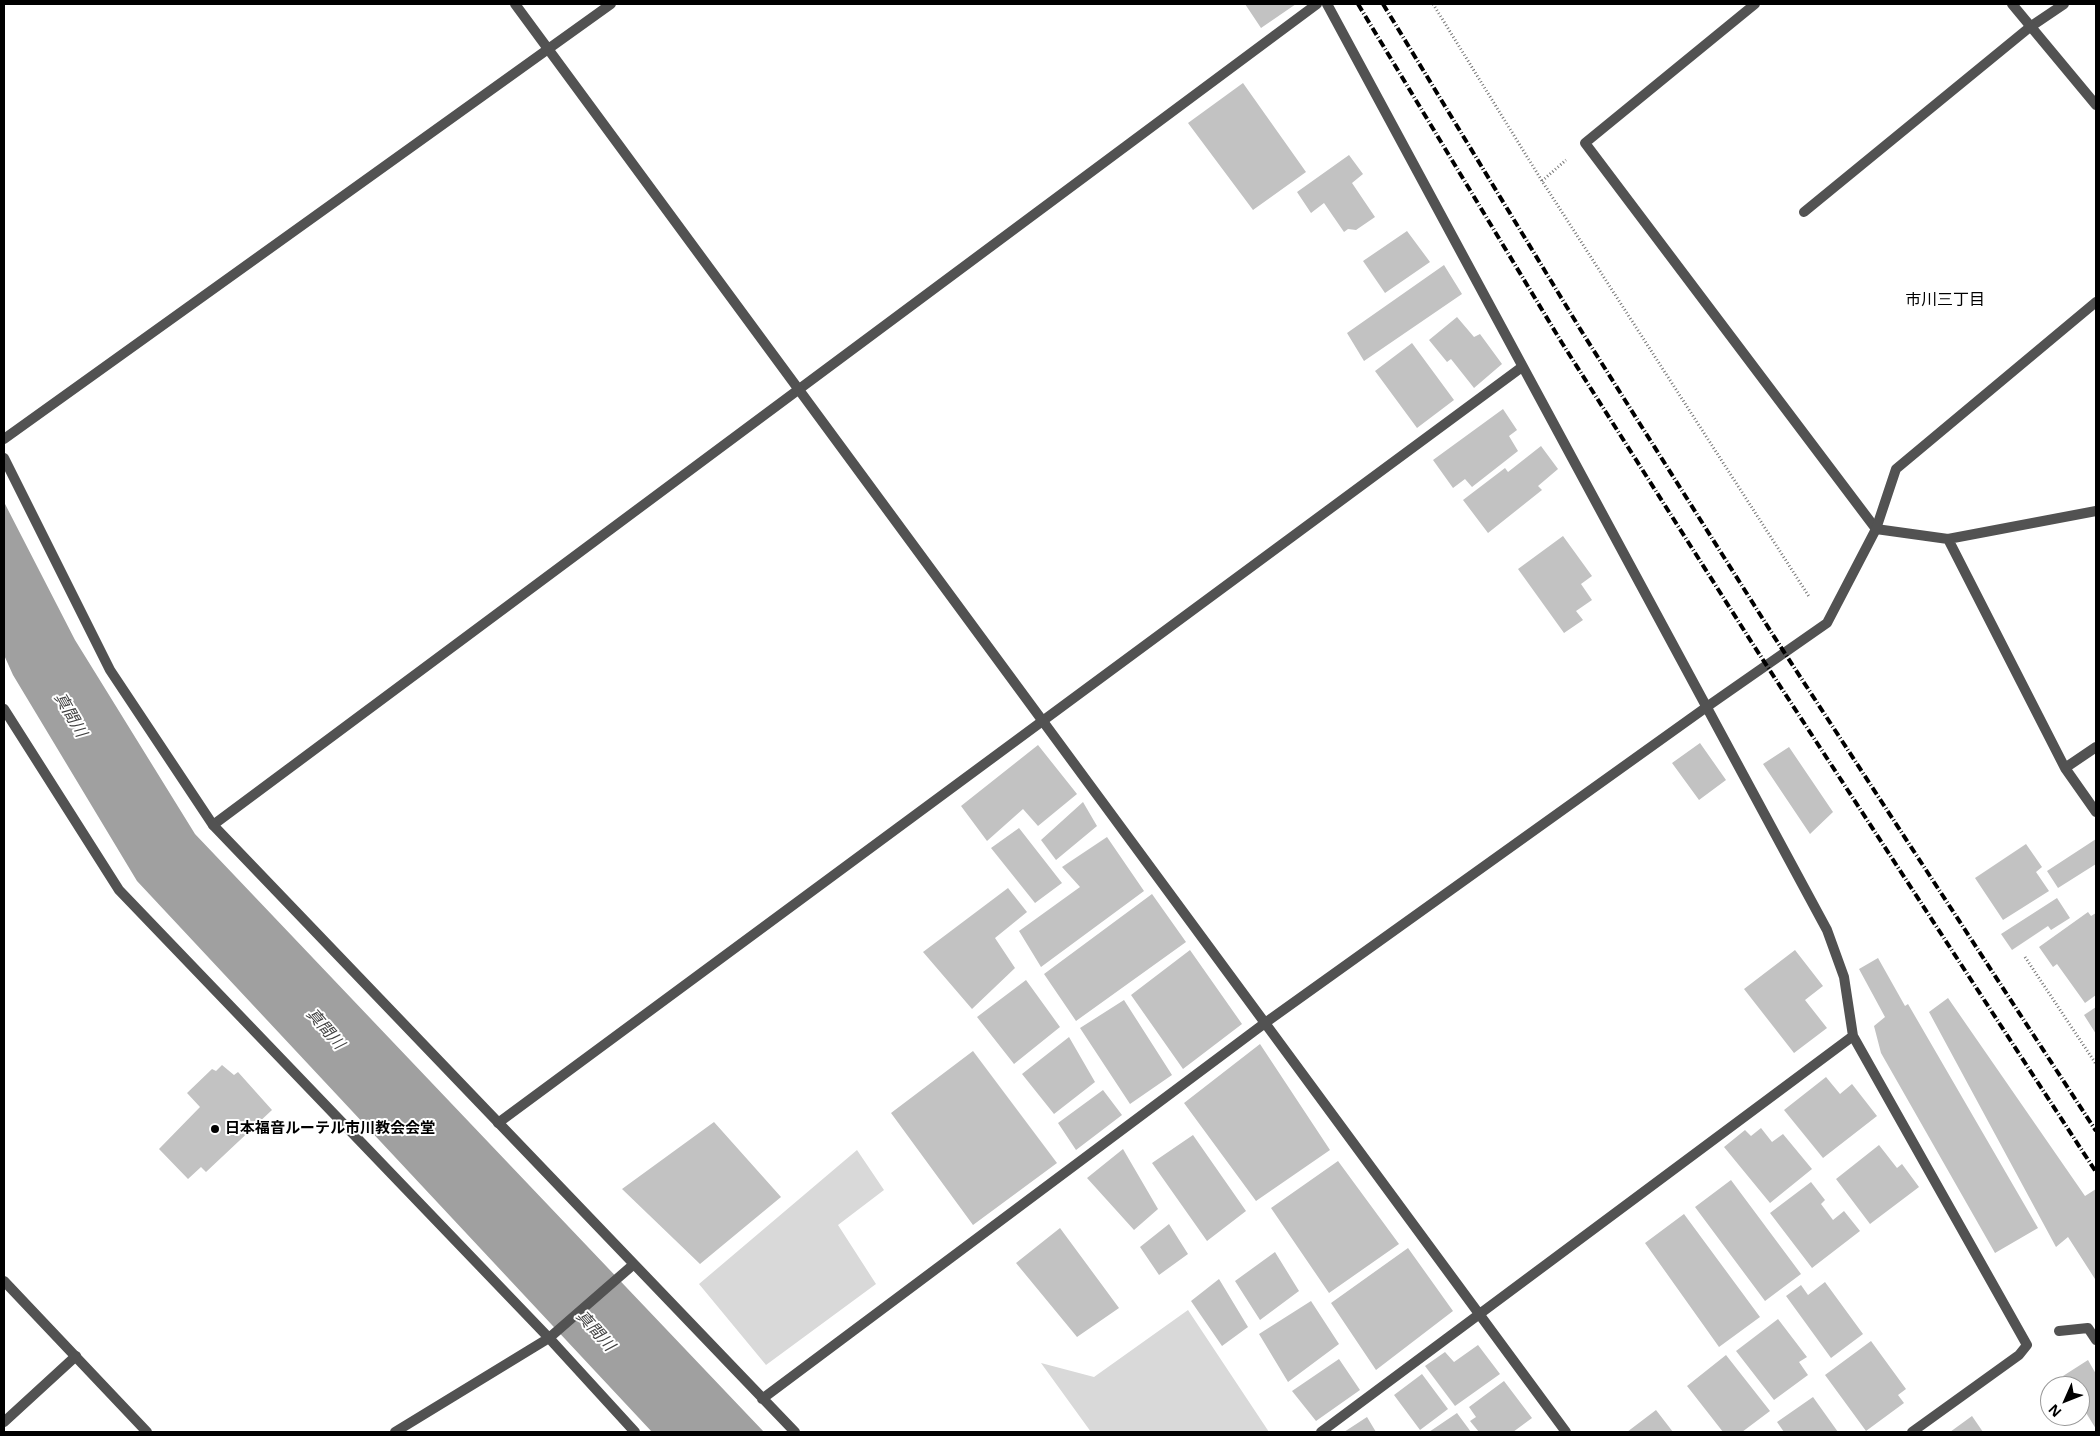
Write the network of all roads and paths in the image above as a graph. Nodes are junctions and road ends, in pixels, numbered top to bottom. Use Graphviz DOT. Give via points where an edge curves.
graph roads {
  1 [pos="515,4"];
  2 [pos="611,4"];
  3 [pos="1317,4"];
  4 [pos="1327,4"];
  5 [pos="1433,4"];
  6 [pos="1755,4"];
  7 [pos="2012,4"];
  8 [pos="2064,4"];
  9 [pos="2030,27"];
  10 [pos="549,50"];
  11 [pos="2096,104"];
  12 [pos="1804,212"];
  13 [pos="2096,302"];
  14 [pos="1522,367"];
  15 [pos="798,388"];
  16 [pos="4,439"];
  17 [pos="4,458"];
  18 [pos="2096,511"];
  19 [pos="1876,529"];
  20 [pos="1948,540"];
  21 [pos="1827,624"];
  22 [pos="1708,706"];
  23 [pos="4,709"];
  24 [pos="1043,721"];
  25 [pos="2096,748"];
  26 [pos="2065,768"];
  27 [pos="2096,812"];
  28 [pos="213,824"];
  29 [pos="2025,957"];
  30 [pos="1265,1023"];
  31 [pos="1853,1036"];
  32 [pos="2096,1064"];
  33 [pos="498,1124"];
  34 [pos="634,1264"];
  35 [pos="4,1281"];
  36 [pos="1478,1314"];
  37 [pos="2059,1331"];
  38 [pos="549,1338"];
  39 [pos="2096,1340"];
  40 [pos="76,1356"];
  41 [pos="762,1398"];
  42 [pos="4,1422"];
  43 [pos="147,1432"];
  44 [pos="395,1432"];
  45 [pos="635,1432"];
  46 [pos="794,1432"];
  47 [pos="1322,1432"];
  48 [pos="1566,1432"];
  49 [pos="1912,1432"];
  1 -- 10 [label="street"];
  2 -- 10 [label="street"];
  3 -- 15 [label="street"];
  4 -- 14 [label="street"];
  5 -- 21 [label="path" via="1542,181"];
  6 -- 19 [label="street" via="1585,144"];
  7 -- 9 [label="street"];
  8 -- 9 [label="street"];
  9 -- 11 [label="street"];
  9 -- 12 [label="street"];
  10 -- 15 [label="street"];
  10 -- 16 [label="street"];
  13 -- 19 [label="street" via="1896,469"];
  14 -- 22 [label="street"];
  14 -- 24 [label="street"];
  15 -- 24 [label="street"];
  15 -- 28 [label="street"];
  17 -- 28 [label="street" via="110,670"];
  18 -- 20 [label="street"];
  19 -- 20 [label="street"];
  19 -- 21 [label="street"];
  20 -- 26 [label="street"];
  21 -- 22 [label="street"];
  22 -- 30 [label="street"];
  22 -- 31 [label="street" via="1827,930 1844,977"];
  23 -- 38 [label="street" via="119,890"];
  24 -- 30 [label="street"];
  24 -- 33 [label="street"];
  25 -- 26 [label="street"];
  26 -- 27 [label="street"];
  28 -- 33 [label="street"];
  29 -- 32 [label="path"];
  30 -- 36 [label="street"];
  30 -- 41 [label="street"];
  31 -- 36 [label="street"];
  31 -- 49 [label="street" via="2027,1345 2020,1356"];
  33 -- 34 [label="street"];
  34 -- 38 [label="street"];
  34 -- 41 [label="street"];
  35 -- 40 [label="street"];
  36 -- 47 [label="street"];
  36 -- 48 [label="street"];
  37 -- 39 [label="street" via="2088,1328"];
  38 -- 44 [label="street"];
  38 -- 45 [label="street"];
  40 -- 42 [label="street"];
  40 -- 43 [label="street"];
  41 -- 46 [label="street"];
}
